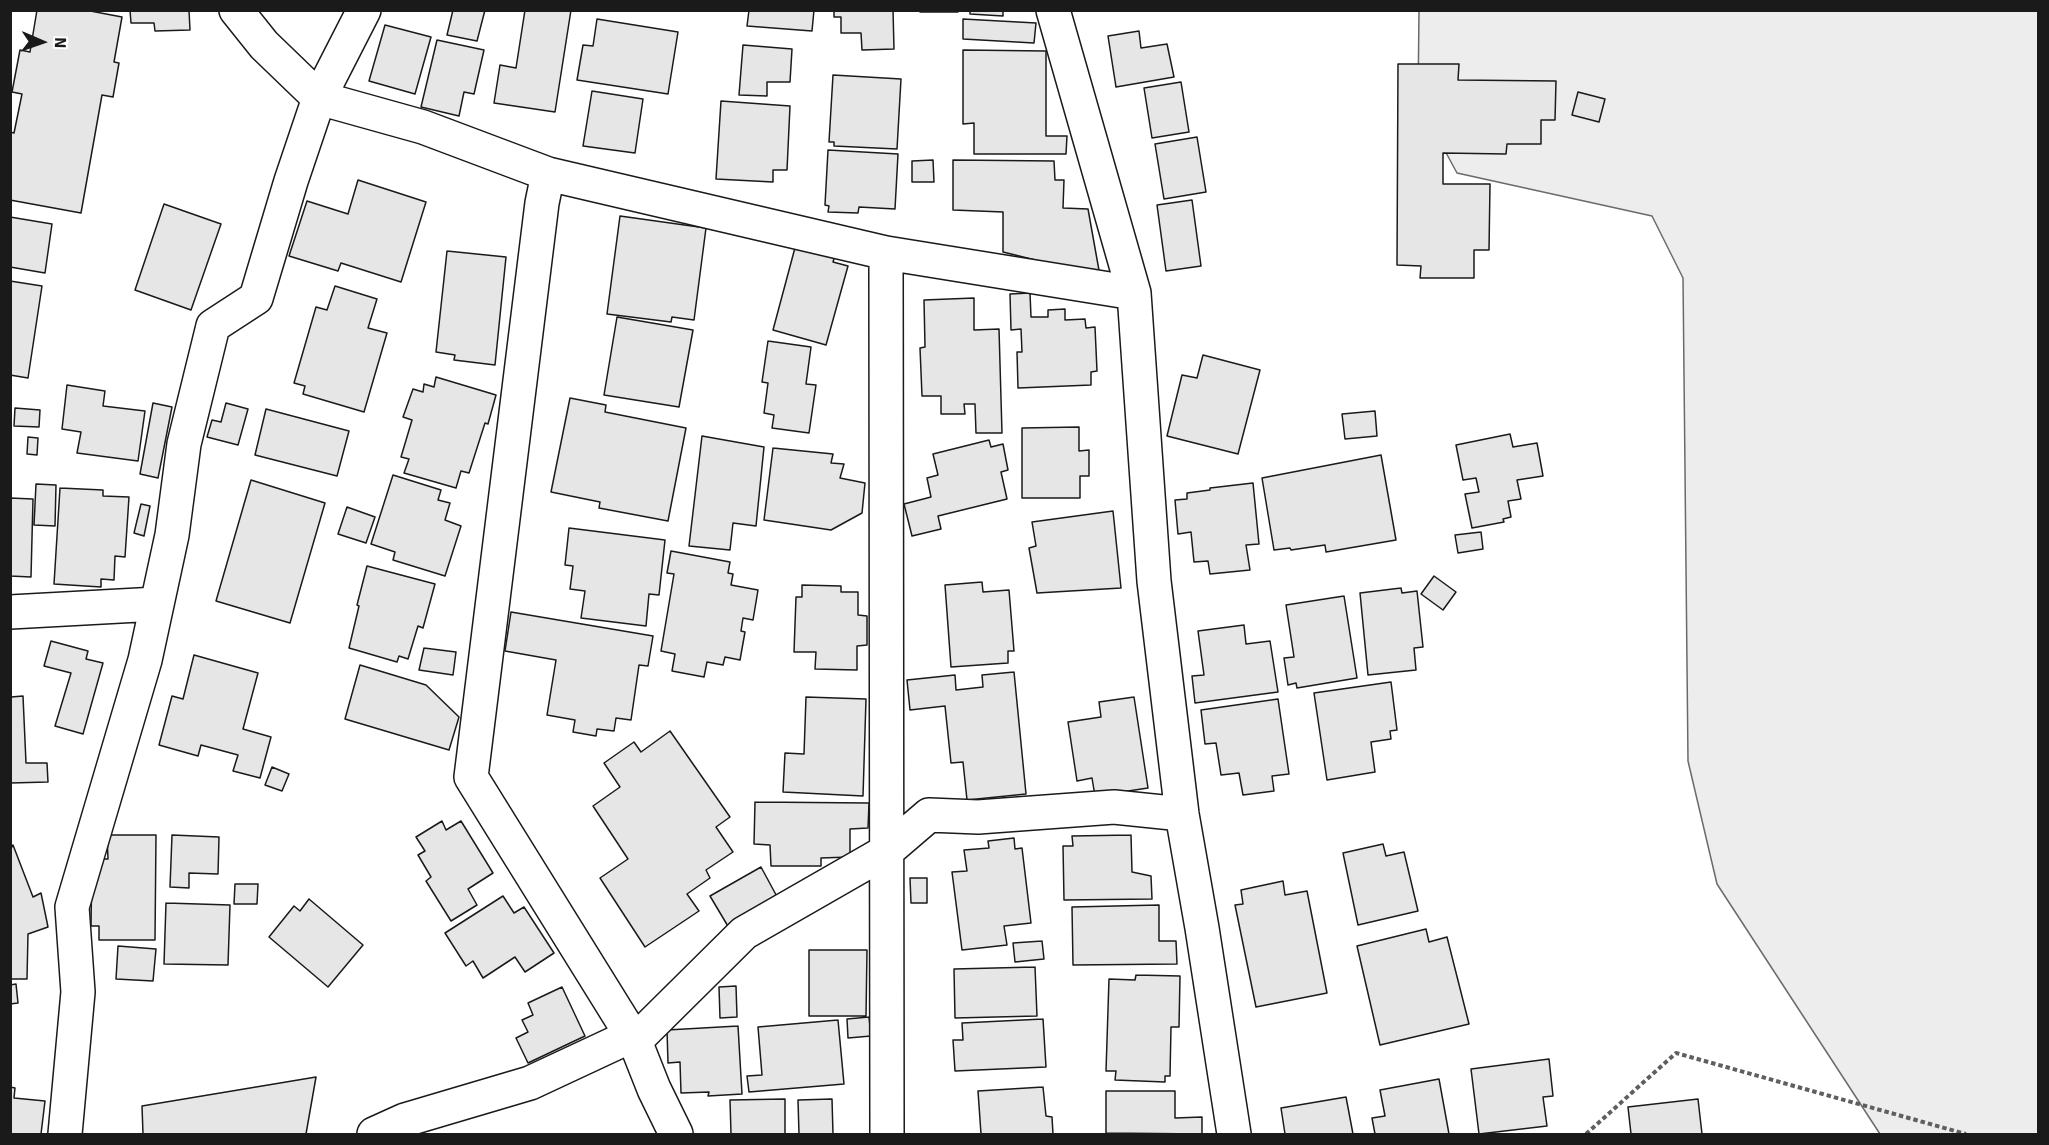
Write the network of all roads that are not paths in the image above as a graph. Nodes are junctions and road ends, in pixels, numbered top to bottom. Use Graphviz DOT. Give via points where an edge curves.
graph roads {
  1 [pos="236,10"];
  2 [pos="364,10"];
  3 [pos="1053,10"];
  4 [pos="319,98"];
  5 [pos="548,174"];
  6 [pos="886,253"];
  7 [pos="1134,293"];
  8 [pos="157,604"];
  9 [pos="10,612"];
  10 [pos="1182,814"];
  11 [pos="887,851"];
  12 [pos="635,1041"];
  13 [pos="65,1134"];
  14 [pos="374,1134"];
  15 [pos="676,1134"];
  16 [pos="887,1134"];
  17 [pos="1234,1134"];
  1 -- 4 [label="street" via="264,45"];
  2 -- 4 [label="street"];
  3 -- 7 [label="street"];
  4 -- 5 [label="street" via="423,127"];
  4 -- 8 [label="street" via="256,298 213,326 184,444 172,535"];
  5 -- 6 [label="street"];
  5 -- 12 [label="street" via="471,777"];
  6 -- 7 [label="street"];
  6 -- 11 [label="street"];
  7 -- 10 [label="street" via="1154,581"];
  8 -- 9 [label="street"];
  8 -- 13 [label="street" via="145,660 72,908 78,992"];
  10 -- 11 [label="street" via="1114,807 978,817 929,815"];
  10 -- 17 [label="street"];
  11 -- 12 [label="street" via="744,933"];
  11 -- 16 [label="street"];
  12 -- 14 [label="street" via="620,1041 530,1083 405,1120"];
  12 -- 15 [label="street"];
}
